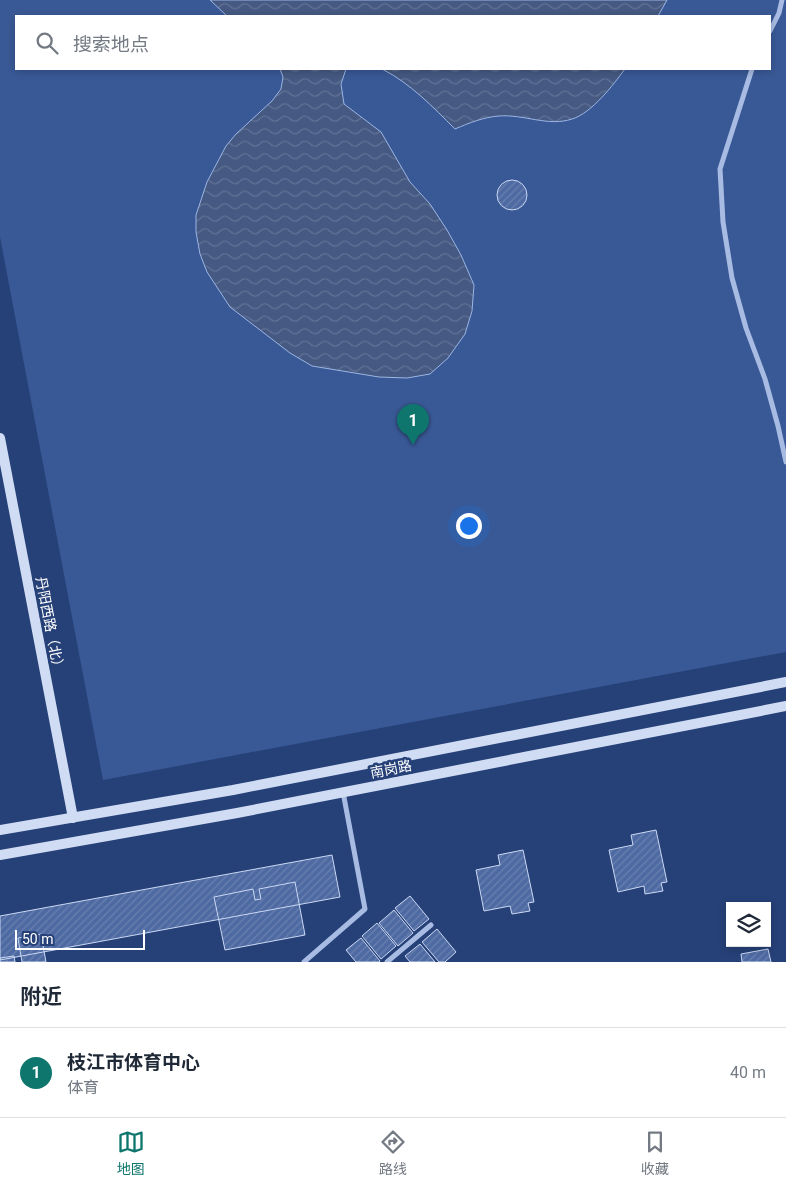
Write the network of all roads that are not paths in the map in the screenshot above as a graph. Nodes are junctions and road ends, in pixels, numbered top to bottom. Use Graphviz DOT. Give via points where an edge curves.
graph roads {
  1 [pos="782,0"];
  2 [pos="786,8"];
  3 [pos="779,13"];
  4 [pos="771,29"];
  5 [pos="752,70"];
  6 [pos="0,438"];
  7 [pos="786,462"];
  8 [pos="786,682"];
  9 [pos="786,706"];
  10 [pos="342,792"];
  11 [pos="73,818"];
  12 [pos="0,830"];
  13 [pos="0,855"];
  14 [pos="431,925"];
  15 [pos="304,962"];
  16 [pos="387,962"];
  1 -- 3 [label="street"];
  2 -- 3 [label="street"];
  3 -- 4 [label="street"];
  5 -- 7 [label="street" via="720,169 723,222 732,278 765,379"];
  6 -- 11 [label="main road, 丹阳西路（北）"];
  8 -- 11 [label="main road, 南岗路"];
  9 -- 10 [label="main road, 南岗路"];
  10 -- 13 [label="main road, 南岗路"];
  10 -- 15 [label="street" via="365,909"];
  11 -- 12 [label="main road, 南岗路"];
  14 -- 16 [label="street"];
}
